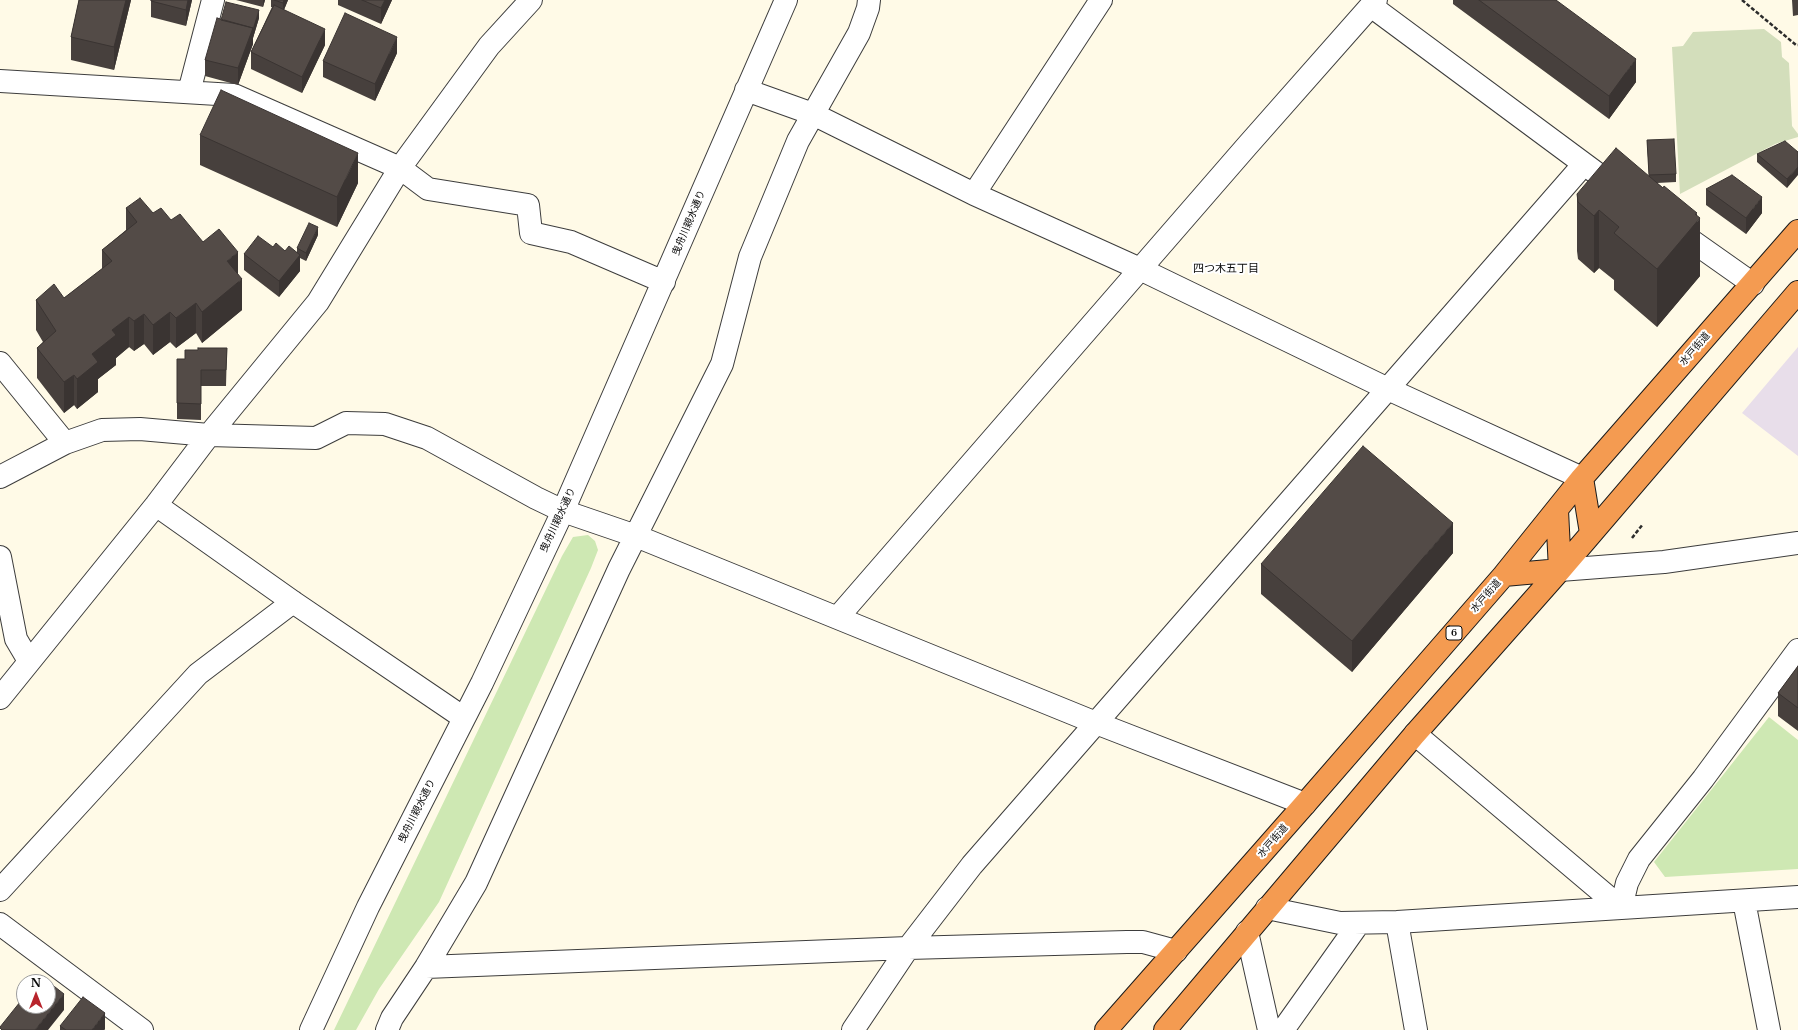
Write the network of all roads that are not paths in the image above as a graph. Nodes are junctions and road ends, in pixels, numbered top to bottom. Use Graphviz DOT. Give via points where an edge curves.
graph roads {
  1 [pos="213,0"];
  2 [pos="531,0"];
  3 [pos="786,0"];
  4 [pos="869,0"];
  5 [pos="1101,0"];
  6 [pos="1374,3"];
  7 [pos="0,81"];
  8 [pos="746,90"];
  9 [pos="189,92"];
  10 [pos="813,114"];
  11 [pos="1584,164"];
  12 [pos="400,168"];
  13 [pos="1610,182"];
  14 [pos="974,194"];
  15 [pos="1662,219"];
  16 [pos="1798,231"];
  17 [pos="1140,269"];
  18 [pos="664,282"];
  19 [pos="1753,284"];
  20 [pos="1798,292"];
  21 [pos="0,363"];
  22 [pos="1388,389"];
  23 [pos="209,435"];
  24 [pos="65,443"];
  25 [pos="0,477"];
  26 [pos="1582,478"];
  27 [pos="156,505"];
  28 [pos="1557,510"];
  29 [pos="563,511"];
  30 [pos="1591,533"];
  31 [pos="636,536"];
  32 [pos="1798,544"];
  33 [pos="0,557"];
  34 [pos="1560,570"];
  35 [pos="1504,575"];
  36 [pos="293,602"];
  37 [pos="838,617"];
  38 [pos="1798,650"];
  39 [pos="29,661"];
  40 [pos="0,698"];
  41 [pos="464,718"];
  42 [pos="1096,723"];
  43 [pos="1415,734"];
  44 [pos="1305,804"];
  45 [pos="0,890"];
  46 [pos="1798,897"];
  47 [pos="1744,901"];
  48 [pos="1267,908"];
  49 [pos="1621,908"];
  50 [pos="1397,922"];
  51 [pos="1359,923"];
  52 [pos="0,924"];
  53 [pos="1247,932"];
  54 [pos="908,948"];
  55 [pos="1176,951"];
  56 [pos="426,967"];
  57 [pos="142,1030"];
  58 [pos="311,1030"];
  59 [pos="387,1030"];
  60 [pos="853,1030"];
  61 [pos="1106,1030"];
  62 [pos="1165,1030"];
  63 [pos="1269,1030"];
  64 [pos="1283,1030"];
  65 [pos="1416,1030"];
  66 [pos="1769,1030"];
  1 -- 9 [label="street"];
  2 -- 12 [label="street" via="489,46"];
  3 -- 8 [label="street, 曳舟川親水通り"];
  4 -- 10 [label="street" via="860,33"];
  5 -- 14 [label="street"];
  6 -- 11 [label="street"];
  6 -- 17 [label="street"];
  7 -- 9 [label="street"];
  8 -- 10 [label="street"];
  8 -- 18 [label="street, 曳舟川親水通り"];
  9 -- 12 [label="street" via="234,95"];
  10 -- 14 [label="street"];
  10 -- 31 [label="street" via="798,141 750,257 722,364"];
  11 -- 13 [label="street"];
  11 -- 22 [label="street"];
  12 -- 18 [label="street" via="428,189 528,205 531,233 571,242"];
  12 -- 23 [label="street" via="318,302"];
  14 -- 17 [label="street"];
  15 -- 19 [label="street"];
  16 -- 19 [label="highway, 水戸街道 / 6"];
  17 -- 22 [label="street"];
  17 -- 37 [label="street"];
  18 -- 29 [label="street, 曳舟川親水通り"];
  19 -- 26 [label="highway, 水戸街道 / 6"];
  20 -- 30 [label="highway"];
  21 -- 24 [label="street"];
  22 -- 26 [label="street"];
  22 -- 42 [label="street"];
  23 -- 24 [label="street" via="140,429 102,430"];
  23 -- 27 [label="street"];
  23 -- 29 [label="street" via="316,438 346,423 385,424 427,438"];
  24 -- 25 [label="street"];
  26 -- 28 [label="highway, 水戸街道 / 6"];
  26 -- 30 [label="highway"];
  27 -- 36 [label="street"];
  27 -- 39 [label="street"];
  28 -- 34 [label="highway"];
  28 -- 35 [label="highway, 水戸街道 / 6"];
  29 -- 31 [label="street"];
  29 -- 41 [label="street, 曳舟川親水通り"];
  30 -- 34 [label="highway"];
  31 -- 37 [label="street"];
  31 -- 56 [label="street" via="476,883"];
  32 -- 34 [label="street" via="1664,562"];
  33 -- 39 [label="street" via="16,639"];
  34 -- 35 [label="highway"];
  34 -- 43 [label="highway"];
  35 -- 44 [label="highway, 水戸街道 / 6"];
  36 -- 41 [label="street"];
  36 -- 45 [label="street" via="198,674"];
  37 -- 42 [label="street"];
  38 -- 49 [label="street" via="1703,779 1639,859 1627,883"];
  39 -- 40 [label="street"];
  41 -- 58 [label="street, 曳舟川親水通り" via="368,907"];
  42 -- 44 [label="street"];
  42 -- 54 [label="street" via="972,866"];
  43 -- 48 [label="highway"];
  43 -- 49 [label="street"];
  44 -- 55 [label="highway, 水戸街道 / 6"];
  46 -- 47 [label="street"];
  47 -- 49 [label="street"];
  47 -- 66 [label="street"];
  48 -- 51 [label="street" via="1340,923"];
  48 -- 53 [label="highway"];
  49 -- 50 [label="street"];
  50 -- 51 [label="street"];
  50 -- 65 [label="street"];
  51 -- 64 [label="street"];
  52 -- 57 [label="street"];
  53 -- 62 [label="highway"];
  53 -- 63 [label="street"];
  54 -- 55 [label="street" via="1143,942"];
  54 -- 56 [label="street"];
  54 -- 60 [label="street"];
  55 -- 61 [label="highway, 水戸街道 / 6"];
  56 -- 59 [label="street" via="392,1018"];
}
